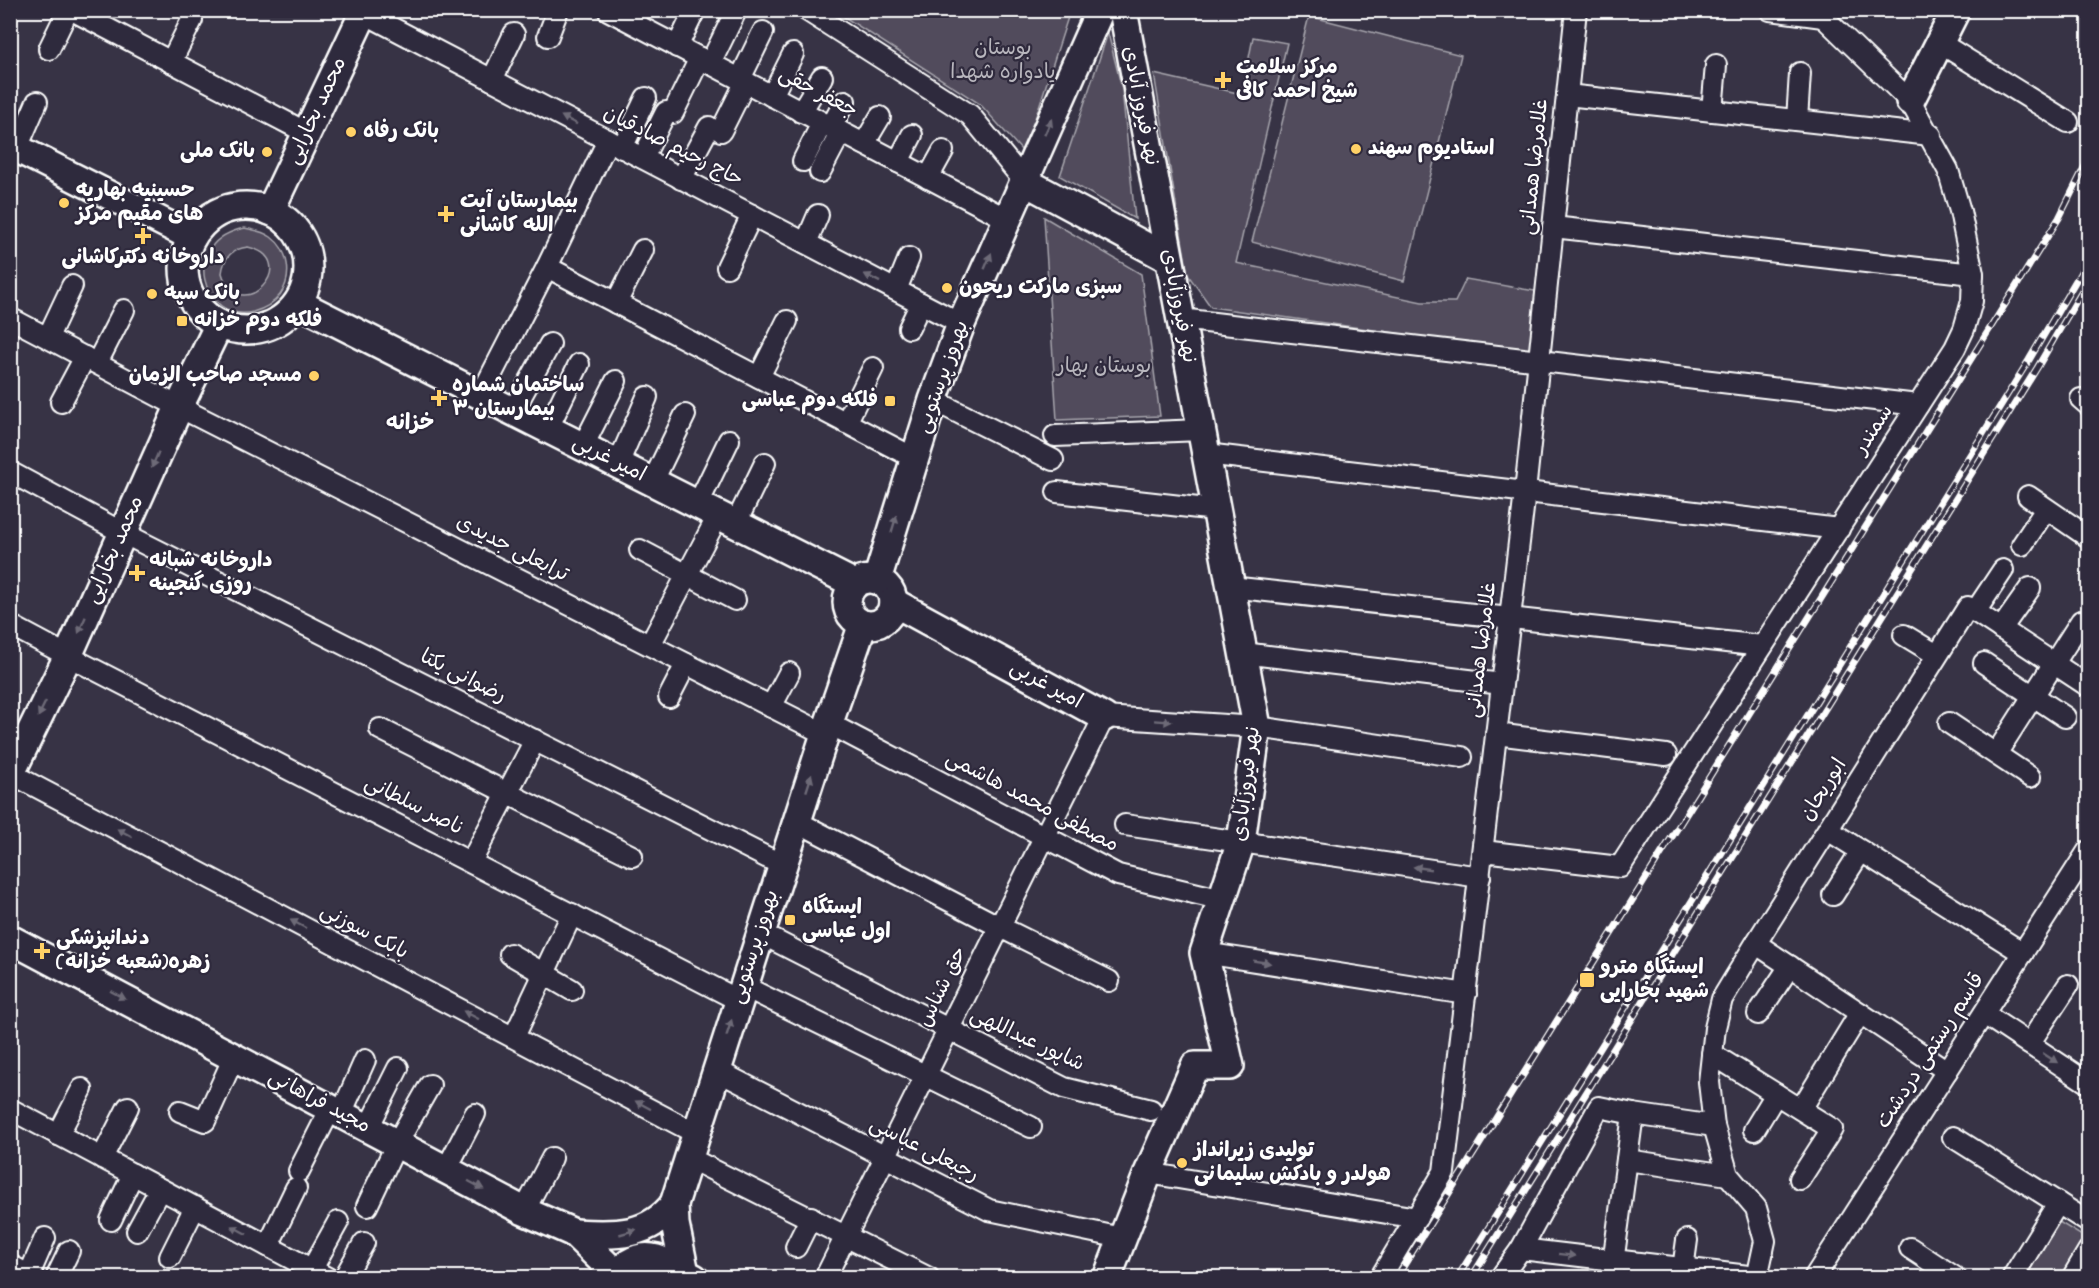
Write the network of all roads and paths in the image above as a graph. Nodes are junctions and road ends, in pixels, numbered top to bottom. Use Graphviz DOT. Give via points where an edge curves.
graph roads {
  1 [pos="70,10"];
  2 [pos="558,10"];
  3 [pos="608,10"];
  4 [pos="695,10"];
  5 [pos="806,10"];
  6 [pos="1100,10"];
  7 [pos="1123,10"];
  8 [pos="1576,10"];
  9 [pos="1770,10"];
  10 [pos="1956,10"];
  11 [pos="362,11"];
  12 [pos="736,11"];
  13 [pos="1820,14"];
  14 [pos="96,16"];
  15 [pos="635,17"];
  16 [pos="192,20"];
  17 [pos="763,32"];
  18 [pos="514,34"];
  19 [pos="548,36"];
  20 [pos="1940,43"];
  21 [pos="677,47"];
  22 [pos="49,49"];
  23 [pos="793,54"];
  24 [pos="705,61"];
  25 [pos="171,62"];
  26 [pos="1716,65"];
  27 [pos="1800,73"];
  28 [pos="822,76"];
  29 [pos="492,80"];
  30 [pos="743,81"];
  31 [pos="1567,95"];
  32 [pos="772,96"];
  33 [pos="646,98"];
  34 [pos="845,101"];
  35 [pos="1910,101"];
  36 [pos="37,102"];
  37 [pos="1712,111"];
  38 [pos="801,112"];
  39 [pos="880,117"];
  40 [pos="1797,120"];
  41 [pos="2068,122"];
  42 [pos="832,127"];
  43 [pos="307,133"];
  44 [pos="912,135"];
  45 [pos="1931,135"];
  46 [pos="615,144"];
  47 [pos="864,144"];
  48 [pos="14,146"];
  49 [pos="943,151"];
  50 [pos="643,158"];
  51 [pos="803,161"];
  52 [pos="898,162"];
  53 [pos="820,172"];
  54 [pos="681,178"];
  55 [pos="928,178"];
  56 [pos="1024,181"];
  57 [pos="1158,201"];
  58 [pos="270,211"];
  59 [pos="752,215"];
  60 [pos="818,215"];
  61 [pos="1007,219"];
  62 [pos="1553,227"];
  63 [pos="192,237"];
  64 [pos="806,243"];
  65 [pos="643,250"];
  66 [pos="909,258"];
  67 [pos="1169,258"];
  68 [pos="547,267"];
  69 [pos="727,267"];
  70 [pos="1973,274"];
  71 [pos="72,286"];
  72 [pos="896,290"];
  73 [pos="298,303"];
  74 [pos="616,303"];
  75 [pos="921,303"];
  76 [pos="124,310"];
  77 [pos="10,318"];
  78 [pos="1180,319"];
  79 [pos="787,321"];
  80 [pos="219,324"];
  81 [pos="961,324"];
  82 [pos="909,328"];
  83 [pos="48,337"];
  84 [pos="550,344"];
  85 [pos="91,360"];
  86 [pos="1539,361"];
  87 [pos="579,364"];
  88 [pos="873,368"];
  89 [pos="759,377"];
  90 [pos="616,381"];
  91 [pos="481,395"];
  92 [pos="647,397"];
  93 [pos="933,400"];
  94 [pos="61,402"];
  95 [pos="1918,405"];
  96 [pos="179,406"];
  97 [pos="513,411"];
  98 [pos="685,416"];
  99 [pos="846,423"];
  100 [pos="548,428"];
  101 [pos="1055,436"];
  102 [pos="729,440"];
  103 [pos="1203,442"];
  104 [pos="583,446"];
  105 [pos="914,458"];
  106 [pos="1053,460"];
  107 [pos="765,463"];
  108 [pos="618,464"];
  109 [pos="10,472"];
  110 [pos="653,481"];
  111 [pos="1057,492"];
  112 [pos="1525,492"];
  113 [pos="2028,496"];
  114 [pos="2046,509"];
  115 [pos="1216,510"];
  116 [pos="718,514"];
  117 [pos="1839,529"];
  118 [pos="123,533"];
  119 [pos="2088,537"];
  120 [pos="2022,545"];
  121 [pos="640,550"];
  122 [pos="2003,570"];
  123 [pos="687,575"];
  124 [pos="866,582"];
  125 [pos="1231,587"];
  126 [pos="2030,588"];
  127 [pos="735,600"];
  128 [pos="893,602"];
  129 [pos="1972,610"];
  130 [pos="1510,618"];
  131 [pos="2081,621"];
  132 [pos="862,624"];
  133 [pos="10,625"];
  134 [pos="2001,629"];
  135 [pos="1904,636"];
  136 [pos="650,645"];
  137 [pos="1762,646"];
  138 [pos="1243,653"];
  139 [pos="1937,655"];
  140 [pos="68,656"];
  141 [pos="1984,663"];
  142 [pos="686,664"];
  143 [pos="2054,664"];
  144 [pos="789,674"];
  145 [pos="1502,684"];
  146 [pos="2088,686"];
  147 [pos="2034,696"];
  148 [pos="669,697"];
  149 [pos="771,707"];
  150 [pos="1104,717"];
  151 [pos="2065,717"];
  152 [pos="1949,723"];
  153 [pos="1257,727"];
  154 [pos="826,728"];
  155 [pos="380,729"];
  156 [pos="1496,734"];
  157 [pos="535,740"];
  158 [pos="1996,754"];
  159 [pos="1666,755"];
  160 [pos="1462,757"];
  161 [pos="11,774"];
  162 [pos="2030,777"];
  163 [pos="507,793"];
  164 [pos="796,821"];
  165 [pos="1125,825"];
  166 [pos="1828,830"];
  167 [pos="1045,837"];
  168 [pos="1241,843"];
  169 [pos="1483,851"];
  170 [pos="1861,851"];
  171 [pos="2088,853"];
  172 [pos="632,856"];
  173 [pos="471,862"];
  174 [pos="782,865"];
  175 [pos="1480,877"];
  176 [pos="1833,895"];
  177 [pos="1223,900"];
  178 [pos="572,914"];
  179 [pos="1000,927"];
  180 [pos="760,933"];
  181 [pos="10,939"];
  182 [pos="1764,949"];
  183 [pos="1204,953"];
  184 [pos="2023,953"];
  185 [pos="510,954"];
  186 [pos="1790,966"];
  187 [pos="544,974"];
  188 [pos="1108,981"];
  189 [pos="2068,985"];
  190 [pos="572,990"];
  191 [pos="740,993"];
  192 [pos="1466,993"];
  193 [pos="1860,1013"];
  194 [pos="1758,1014"];
  195 [pos="1984,1014"];
  196 [pos="949,1029"];
  197 [pos="513,1037"];
  198 [pos="2029,1044"];
  199 [pos="1712,1054"];
  200 [pos="234,1057"];
  201 [pos="365,1060"];
  202 [pos="398,1068"];
  203 [pos="716,1070"];
  204 [pos="1947,1071"];
  205 [pos="926,1074"];
  206 [pos="2088,1083"];
  207 [pos="430,1085"];
  208 [pos="82,1089"];
  209 [pos="1776,1095"];
  210 [pos="128,1107"];
  211 [pos="1151,1110"];
  212 [pos="1801,1110"];
  213 [pos="180,1111"];
  214 [pos="336,1111"];
  215 [pos="12,1114"];
  216 [pos="476,1114"];
  217 [pos="1633,1114"];
  218 [pos="1714,1126"];
  219 [pos="1031,1127"];
  220 [pos="368,1128"];
  221 [pos="1754,1130"];
  222 [pos="58,1135"];
  223 [pos="1953,1137"];
  224 [pos="397,1143"];
  225 [pos="691,1145"];
  226 [pos="885,1157"];
  227 [pos="102,1158"];
  228 [pos="552,1158"];
  229 [pos="1627,1160"];
  230 [pos="446,1170"];
  231 [pos="1148,1173"];
  232 [pos="133,1174"];
  233 [pos="1728,1174"];
  234 [pos="1800,1179"];
  235 [pos="160,1188"];
  236 [pos="2058,1203"];
  237 [pos="674,1204"];
  238 [pos="367,1206"];
  239 [pos="195,1207"];
  240 [pos="524,1211"];
  241 [pos="810,1217"];
  242 [pos="1417,1218"];
  243 [pos="2087,1218"];
  244 [pos="111,1220"];
  245 [pos="338,1222"];
  246 [pos="137,1231"];
  247 [pos="574,1233"];
  248 [pos="846,1235"];
  249 [pos="45,1238"];
  250 [pos="1122,1238"];
  251 [pos="1687,1240"];
  252 [pos="364,1243"];
  253 [pos="268,1246"];
  254 [pos="796,1247"];
  255 [pos="1910,1248"];
  256 [pos="1521,1249"];
  257 [pos="69,1251"];
  258 [pos="2088,1251"];
  259 [pos="170,1257"];
  260 [pos="10,1265"];
  261 [pos="1612,1269"];
  262 [pos="1683,1269"];
  263 [pos="320,1273"];
  264 [pos="690,1275"];
  265 [pos="32,1276"];
  266 [pos="618,1277"];
  267 [pos="1757,1277"];
  268 [pos="56,1278"];
  269 [pos="344,1278"];
  270 [pos="825,1278"];
  271 [pos="929,1278"];
  272 [pos="1107,1278"];
  273 [pos="1380,1278"];
  274 [pos="1500,1278"];
  275 [pos="1814,1278"];
  276 [pos="1956,1278"];
  277 [pos="2012,1278"];
  278 [pos="2072,1278"];
  1 -- 14 [label="street"];
  1 -- 22 [label="street"];
  2 -- 19 [label="street"];
  3 -- 15 [label="street, جعفر حقی"];
  4 -- 21 [label="street"];
  5 -- 56 [label="street" via="970,115"];
  56 -- 6 [label="street, بهروز پرستویی, one-way"];
  7 -- 57 [label="street, نهر فیروز آبادی"];
  8 -- 31 [label="street, غلامرضا همدانی"];
  9 -- 13 [label="street"];
  10 -- 20 [label="street"];
  11 -- 29 [label="street, حاج رحیم صادقیان"];
  11 -- 43 [label="street, محمد بخارایی"];
  12 -- 24 [label="street"];
  13 -- 35 [label="street, سمندر"];
  14 -- 25 [label="street"];
  15 -- 21 [label="street, جعفر حقی"];
  16 -- 25 [label="street"];
  17 -- 30 [label="street"];
  18 -- 29 [label="street"];
  20 -- 35 [label="street"];
  20 -- 41 [label="street"];
  21 -- 24 [label="street, جعفر حقی"];
  23 -- 32 [label="street"];
  24 -- 30 [label="street, جعفر حقی"];
  24 -- 50 [label="street"];
  25 -- 43 [label="street"];
  26 -- 37 [label="street"];
  27 -- 40 [label="street"];
  28 -- 38 [label="street"];
  46 -- 29 [label="street, حاج رحیم صادقیان, one-way"];
  30 -- 32 [label="street, جعفر حقی"];
  30 -- 54 [label="street"];
  31 -- 37 [label="street"];
  31 -- 62 [label="street, غلامرضا همدانی"];
  32 -- 38 [label="street, جعفر حقی"];
  33 -- 46 [label="street"];
  34 -- 42 [label="street"];
  35 -- 45 [label="street, سمندر"];
  36 -- 48 [label="street"];
  37 -- 40 [label="street"];
  38 -- 42 [label="street, جعفر حقی"];
  39 -- 47 [label="street"];
  40 -- 45 [label="street"];
  42 -- 47 [label="street, جعفر حقی"];
  42 -- 51 [label="street"];
  42 -- 53 [label="street"];
  43 -- 58 [label="street, محمد بخارایی"];
  44 -- 52 [label="street"];
  45 -- 70 [label="street, سمندر" via="1948,170"];
  46 -- 50 [label="street, حاج رحیم صادقیان"];
  46 -- 68 [label="street"];
  47 -- 52 [label="street, جعفر حقی"];
  48 -- 63 [label="street"];
  49 -- 55 [label="street"];
  50 -- 54 [label="street, حاج رحیم صادقیان"];
  52 -- 55 [label="street, جعفر حقی"];
  54 -- 59 [label="street, حاج رحیم صادقیان"];
  55 -- 61 [label="street, جعفر حقی"];
  56 -- 61 [label="street, بهروز پرستویی"];
  56 -- 67 [label="street"];
  57 -- 67 [label="street, نهر فیروزآبادی"];
  58 -- 63 [label="street" via="253,206 235,207 203,223"];
  58 -- 73 [label="street" via="298,233 306,250 308,277"];
  59 -- 64 [label="street, حاج رحیم صادقیان"];
  59 -- 69 [label="street"];
  60 -- 64 [label="street"];
  81 -- 61 [label="street, بهروز پرستویی, one-way"];
  62 -- 70 [label="street"];
  62 -- 86 [label="street, غلامرضا همدانی"];
  63 -- 80 [label="street" via="185,256 184,276 190,296 202,312"];
  72 -- 64 [label="street, حاج رحیم صادقیان, one-way"];
  65 -- 74 [label="street"];
  66 -- 72 [label="street"];
  67 -- 78 [label="street, نهر فیروزآبادی"];
  68 -- 74 [label="street"];
  68 -- 91 [label="street"];
  70 -- 95 [label="street, سمندر" via="1972,301 1964,329"];
  71 -- 83 [label="street"];
  72 -- 75 [label="street, حاج رحیم صادقیان"];
  73 -- 80 [label="street" via="286,316 254,330"];
  73 -- 91 [label="street, امیر غربی"];
  74 -- 89 [label="street"];
  75 -- 81 [label="street, حاج رحیم صادقیان"];
  75 -- 82 [label="street"];
  76 -- 85 [label="street"];
  77 -- 83 [label="street, ترابعلی جدیدی"];
  78 -- 86 [label="street"];
  78 -- 103 [label="street, نهر فیروزآبادی"];
  79 -- 89 [label="street"];
  80 -- 96 [label="street, محمد بخارایی"];
  81 -- 93 [label="street, بهروز پرستویی"];
  83 -- 85 [label="street, ترابعلی جدیدی"];
  84 -- 97 [label="street"];
  85 -- 94 [label="street"];
  85 -- 96 [label="street, ترابعلی جدیدی"];
  86 -- 95 [label="street"];
  86 -- 112 [label="street, غلامرضا همدانی"];
  87 -- 100 [label="street"];
  88 -- 99 [label="street"];
  89 -- 99 [label="street"];
  90 -- 104 [label="street"];
  91 -- 97 [label="street, امیر غربی"];
  92 -- 108 [label="street"];
  93 -- 105 [label="street, بهروز پرستویی"];
  93 -- 106 [label="street"];
  95 -- 117 [label="street, سمندر"];
  96 -- 118 [label="street, محمد بخارایی, one-way"];
  96 -- 136 [label="street, ترابعلی جدیدی"];
  97 -- 100 [label="street, امیر غربی"];
  98 -- 110 [label="street"];
  99 -- 105 [label="street"];
  100 -- 104 [label="street, امیر غربی"];
  101 -- 103 [label="street"];
  102 -- 116 [label="street"];
  103 -- 112 [label="street"];
  103 -- 115 [label="street, نهر فیروزآبادی"];
  104 -- 108 [label="street, امیر غربی"];
  124 -- 105 [label="street, بهروز پرستویی, one-way"];
  107 -- 116 [label="street"];
  108 -- 110 [label="street, امیر غربی"];
  109 -- 118 [label="street, رضوانی یکتا"];
  110 -- 116 [label="street, امیر غربی"];
  111 -- 115 [label="street"];
  112 -- 117 [label="street"];
  112 -- 130 [label="street, غلامرضا همدانی"];
  113 -- 114 [label="street"];
  114 -- 119 [label="street"];
  114 -- 120 [label="street"];
  115 -- 125 [label="street, نهر فیروزآبادی"];
  116 -- 123 [label="street"];
  116 -- 124 [label="street, امیر غربی"];
  117 -- 137 [label="street, سمندر"];
  118 -- 140 [label="street, محمد بخارایی, one-way"];
  118 -- 157 [label="street, رضوانی یکتا"];
  121 -- 123 [label="street"];
  122 -- 129 [label="street, ابوریحان"];
  123 -- 127 [label="street"];
  123 -- 136 [label="street"];
  124 -- 128 [label="street" via="885,585"];
  124 -- 132 [label="street" via="848,594 847,606 852,617"];
  125 -- 130 [label="street"];
  125 -- 138 [label="street, نهر فیروزآبادی"];
  126 -- 134 [label="street"];
  128 -- 132 [label="street" via="883,621"];
  128 -- 150 [label="street, امیر غربی"];
  129 -- 134 [label="street"];
  129 -- 139 [label="street, ابوریحان"];
  130 -- 137 [label="street"];
  130 -- 145 [label="street, غلامرضا همدانی"];
  131 -- 143 [label="street"];
  132 -- 154 [label="street, بهروز پرستویی"];
  133 -- 140 [label="street, ناصر سلطانی"];
  134 -- 143 [label="street"];
  135 -- 139 [label="street"];
  136 -- 142 [label="street, ترابعلی جدیدی"];
  137 -- 169 [label="street, سمندر" via="1620,867"];
  138 -- 145 [label="street"];
  138 -- 153 [label="street, نهر فیروزآبادی"];
  139 -- 166 [label="street, ابوریحان"];
  140 -- 161 [label="street, محمد بخارایی, one-way"];
  140 -- 173 [label="street, ناصر سلطانی"];
  141 -- 147 [label="street"];
  142 -- 148 [label="street"];
  142 -- 149 [label="street, ترابعلی جدیدی"];
  143 -- 146 [label="street"];
  143 -- 147 [label="street"];
  144 -- 149 [label="street"];
  145 -- 156 [label="street, غلامرضا همدانی"];
  147 -- 151 [label="street"];
  147 -- 158 [label="street"];
  149 -- 154 [label="street, ترابعلی جدیدی"];
  150 -- 153 [label="street, one-way"];
  150 -- 167 [label="street, حق شناس"];
  152 -- 158 [label="street"];
  153 -- 160 [label="street"];
  153 -- 168 [label="street, نهر فیروزآبادی"];
  164 -- 154 [label="street, بهروز پرستویی, one-way"];
  154 -- 167 [label="street, مصطفی محمد هاشمی"];
  155 -- 163 [label="street"];
  156 -- 159 [label="street"];
  156 -- 169 [label="street, غلامرضا همدانی"];
  157 -- 163 [label="street"];
  157 -- 174 [label="street, رضوانی یکتا"];
  158 -- 162 [label="street"];
  197 -- 161 [label="street, بابک سوزنی, one-way"];
  163 -- 172 [label="street"];
  163 -- 173 [label="street"];
  164 -- 174 [label="street, بهروز پرستویی"];
  164 -- 179 [label="street"];
  165 -- 168 [label="street"];
  166 -- 170 [label="street"];
  166 -- 199 [label="street, ابوریحان" via="1722,999"];
  167 -- 177 [label="street, مصطفی محمد هاشمی" via="1118,875"];
  167 -- 179 [label="street, حق شناس"];
  175 -- 168 [label="street, one-way"];
  168 -- 177 [label="street, نهر فیروزآبادی"];
  169 -- 175 [label="street, غلامرضا همدانی"];
  170 -- 176 [label="street"];
  170 -- 184 [label="street"];
  171 -- 184 [label="street, قاسم رستمی دردشت"];
  173 -- 178 [label="street, ناصر سلطانی"];
  174 -- 180 [label="street, بهروز پرستویی"];
  175 -- 192 [label="street, غلامرضا همدانی"];
  177 -- 183 [label="street, نهر فیروزآبادی"];
  178 -- 187 [label="street"];
  178 -- 191 [label="street, ناصر سلطانی"];
  179 -- 188 [label="street"];
  179 -- 196 [label="street, حق شناس"];
  180 -- 191 [label="street, بهروز پرستویی"];
  180 -- 196 [label="street, شاپور عبداللهی"];
  181 -- 200 [label="street, مجید فراهانی, one-way"];
  182 -- 186 [label="street"];
  183 -- 192 [label="street, one-way"];
  183 -- 231 [label="street" via="1230,1066 1195,1066"];
  184 -- 195 [label="street, قاسم رستمی دردشت"];
  185 -- 187 [label="street"];
  186 -- 193 [label="street"];
  186 -- 194 [label="street"];
  187 -- 190 [label="street"];
  187 -- 197 [label="street"];
  189 -- 198 [label="street"];
  203 -- 191 [label="street, بهروز پرستویی, one-way"];
  191 -- 205 [label="street, ناصر سلطانی"];
  192 -- 242 [label="street, غلامرضا همدانی" via="1444,1172"];
  193 -- 204 [label="street"];
  193 -- 212 [label="street"];
  195 -- 198 [label="street"];
  195 -- 204 [label="street, قاسم رستمی دردشت"];
  196 -- 205 [label="street, حق شناس"];
  196 -- 211 [label="street, شاپور عبداللهی" via="1064,1088"];
  225 -- 197 [label="street, بابک سوزنی, one-way"];
  198 -- 206 [label="street, one-way"];
  199 -- 209 [label="street"];
  199 -- 218 [label="street, ابوریحان" via="1709,1082"];
  200 -- 213 [label="street" via="205,1121"];
  200 -- 214 [label="street, مجید فراهانی"];
  201 -- 214 [label="street"];
  202 -- 220 [label="street"];
  203 -- 225 [label="street, بهروز پرستویی"];
  203 -- 226 [label="street, رجبعلی عباسی"];
  204 -- 275 [label="street, قاسم رستمی دردشت"];
  205 -- 219 [label="street, ناصر سلطانی"];
  205 -- 226 [label="street, حق شناس"];
  207 -- 224 [label="street"];
  208 -- 222 [label="street"];
  209 -- 212 [label="street"];
  209 -- 221 [label="street"];
  210 -- 227 [label="street"];
  212 -- 234 [label="street" via="1832,1129"];
  214 -- 220 [label="street, مجید فراهانی"];
  214 -- 253 [label="street" via="298,1179"];
  215 -- 222 [label="street"];
  216 -- 230 [label="street"];
  217 -- 218 [label="street"];
  217 -- 229 [label="street"];
  217 -- 256 [label="street" via="1599,1107"];
  218 -- 233 [label="street, ابوریحان"];
  220 -- 224 [label="street, مجید فراهانی"];
  222 -- 227 [label="street"];
  223 -- 236 [label="street"];
  224 -- 230 [label="street, مجید فراهانی"];
  224 -- 238 [label="street"];
  225 -- 237 [label="street, بهروز پرستویی"];
  225 -- 241 [label="street, بابک سوزنی"];
  226 -- 248 [label="street, حق شناس"];
  226 -- 250 [label="street, رجبعلی عباسی" via="988,1210"];
  227 -- 232 [label="street"];
  228 -- 240 [label="street"];
  229 -- 233 [label="street"];
  229 -- 261 [label="street"];
  230 -- 240 [label="street, مجید فراهانی, one-way"];
  231 -- 242 [label="street"];
  231 -- 250 [label="street"];
  232 -- 235 [label="street"];
  232 -- 244 [label="street"];
  233 -- 267 [label="street" via="1756,1208 1765,1241"];
  235 -- 239 [label="street"];
  235 -- 246 [label="street"];
  236 -- 243 [label="street"];
  236 -- 277 [label="street"];
  247 -- 237 [label="street, one-way" via="620,1235 650,1226"];
  237 -- 264 [label="street, بهروز پرستویی" via="675,1224"];
  253 -- 239 [label="street, one-way"];
  239 -- 259 [label="street"];
  240 -- 247 [label="street, مجید فراهانی"];
  241 -- 248 [label="street, بابک سوزنی"];
  241 -- 254 [label="street"];
  242 -- 273 [label="street, غلامرضا همدانی"];
  245 -- 263 [label="street"];
  247 -- 266 [label="street, مجید فراهانی"];
  248 -- 270 [label="street, حق شناس"];
  248 -- 271 [label="street, بابک سوزنی"];
  249 -- 265 [label="street"];
  250 -- 272 [label="street"];
  251 -- 262 [label="street"];
  252 -- 269 [label="street"];
  253 -- 263 [label="street"];
  255 -- 276 [label="street"];
  256 -- 261 [label="street, one-way"];
  256 -- 274 [label="street"];
  257 -- 268 [label="street"];
  258 -- 278 [label="street"];
  260 -- 265 [label="street"];
  261 -- 262 [label="street"];
  262 -- 267 [label="street"];
  264 -- 266 [label="street" via="645,1256 622,1268"];
}
